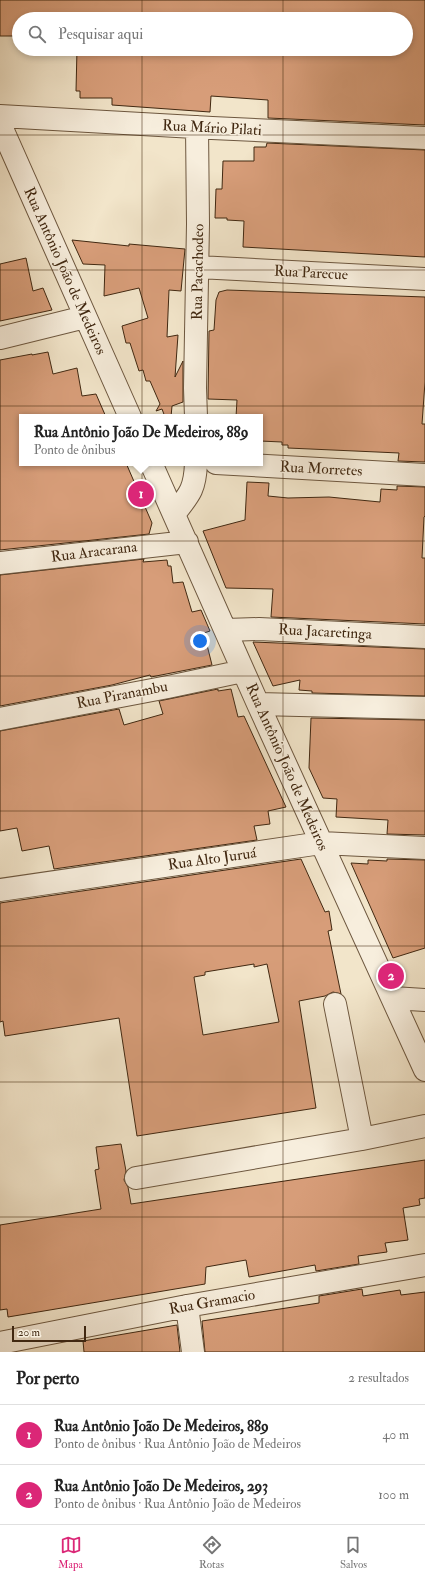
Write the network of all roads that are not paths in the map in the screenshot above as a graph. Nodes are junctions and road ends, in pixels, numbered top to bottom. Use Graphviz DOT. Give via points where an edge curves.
graph roads {
  1 [pos="0,116"];
  2 [pos="0,124"];
  3 [pos="197,127"];
  4 [pos="425,138"];
  5 [pos="5,147"];
  6 [pos="198,267"];
  7 [pos="425,278"];
  8 [pos="85,317"];
  9 [pos="0,338"];
  10 [pos="129,414"];
  11 [pos="196,414"];
  12 [pos="152,466"];
  13 [pos="196,466"];
  14 [pos="263,466"];
  15 [pos="425,475"];
  16 [pos="174,514"];
  17 [pos="187,542"];
  18 [pos="0,563"];
  19 [pos="226,630"];
  20 [pos="425,637"];
  21 [pos="243,671"];
  22 [pos="258,704"];
  23 [pos="425,708"];
  24 [pos="0,719"];
  25 [pos="321,843"];
  26 [pos="425,848"];
  27 [pos="0,890"];
  28 [pos="393,998"];
  29 [pos="425,1000"];
  30 [pos="335,1004"];
  31 [pos="425,1070"];
  32 [pos="425,1126"];
  33 [pos="362,1139"];
  34 [pos="136,1178"];
  35 [pos="425,1266"];
  36 [pos="187,1306"];
  37 [pos="0,1343"];
  38 [pos="193,1352"];
  1 -- 3 [label="street, Rua Mário Pilati"];
  2 -- 5 [label="street, Rua Antônio João de Medeiros"];
  3 -- 4 [label="street, Rua Mário Pilati"];
  3 -- 6 [label="street, Rua Pacachodeo"];
  5 -- 8 [label="street, Rua Antônio João de Medeiros"];
  6 -- 7 [label="street, Rua Parecue"];
  6 -- 11 [label="street, Rua Pacachodeo"];
  8 -- 9 [label="street"];
  8 -- 10 [label="street, Rua Antônio João de Medeiros"];
  12 -- 16 [label="street, Rua Antônio João de Medeiros"];
  13 -- 16 [label="street" via="193,487"];
  14 -- 15 [label="street, Rua Morretes"];
  16 -- 17 [label="street, Rua Antônio João de Medeiros"];
  17 -- 18 [label="street, Rua Aracarana"];
  17 -- 19 [label="street, Rua Antônio João de Medeiros"];
  19 -- 20 [label="street, Rua Jacaretinga" via="259,629"];
  19 -- 21 [label="street, Rua Antônio João de Medeiros"];
  21 -- 22 [label="street, Rua Antônio João de Medeiros"];
  21 -- 24 [label="street, Rua Piranambu"];
  22 -- 23 [label="street"];
  22 -- 25 [label="street, Rua Antônio João de Medeiros"];
  25 -- 26 [label="street, Rua Alto Juruá"];
  25 -- 27 [label="street, Rua Alto Juruá"];
  25 -- 28 [label="street, Rua Antônio João de Medeiros"];
  28 -- 29 [label="street"];
  28 -- 31 [label="street, Rua Antônio João de Medeiros"];
  30 -- 33 [label="street"];
  32 -- 33 [label="street"];
  33 -- 34 [label="street"];
  35 -- 36 [label="street, Rua Gramacio"];
  36 -- 37 [label="street, Rua Gramacio"];
  36 -- 38 [label="street"];
}
